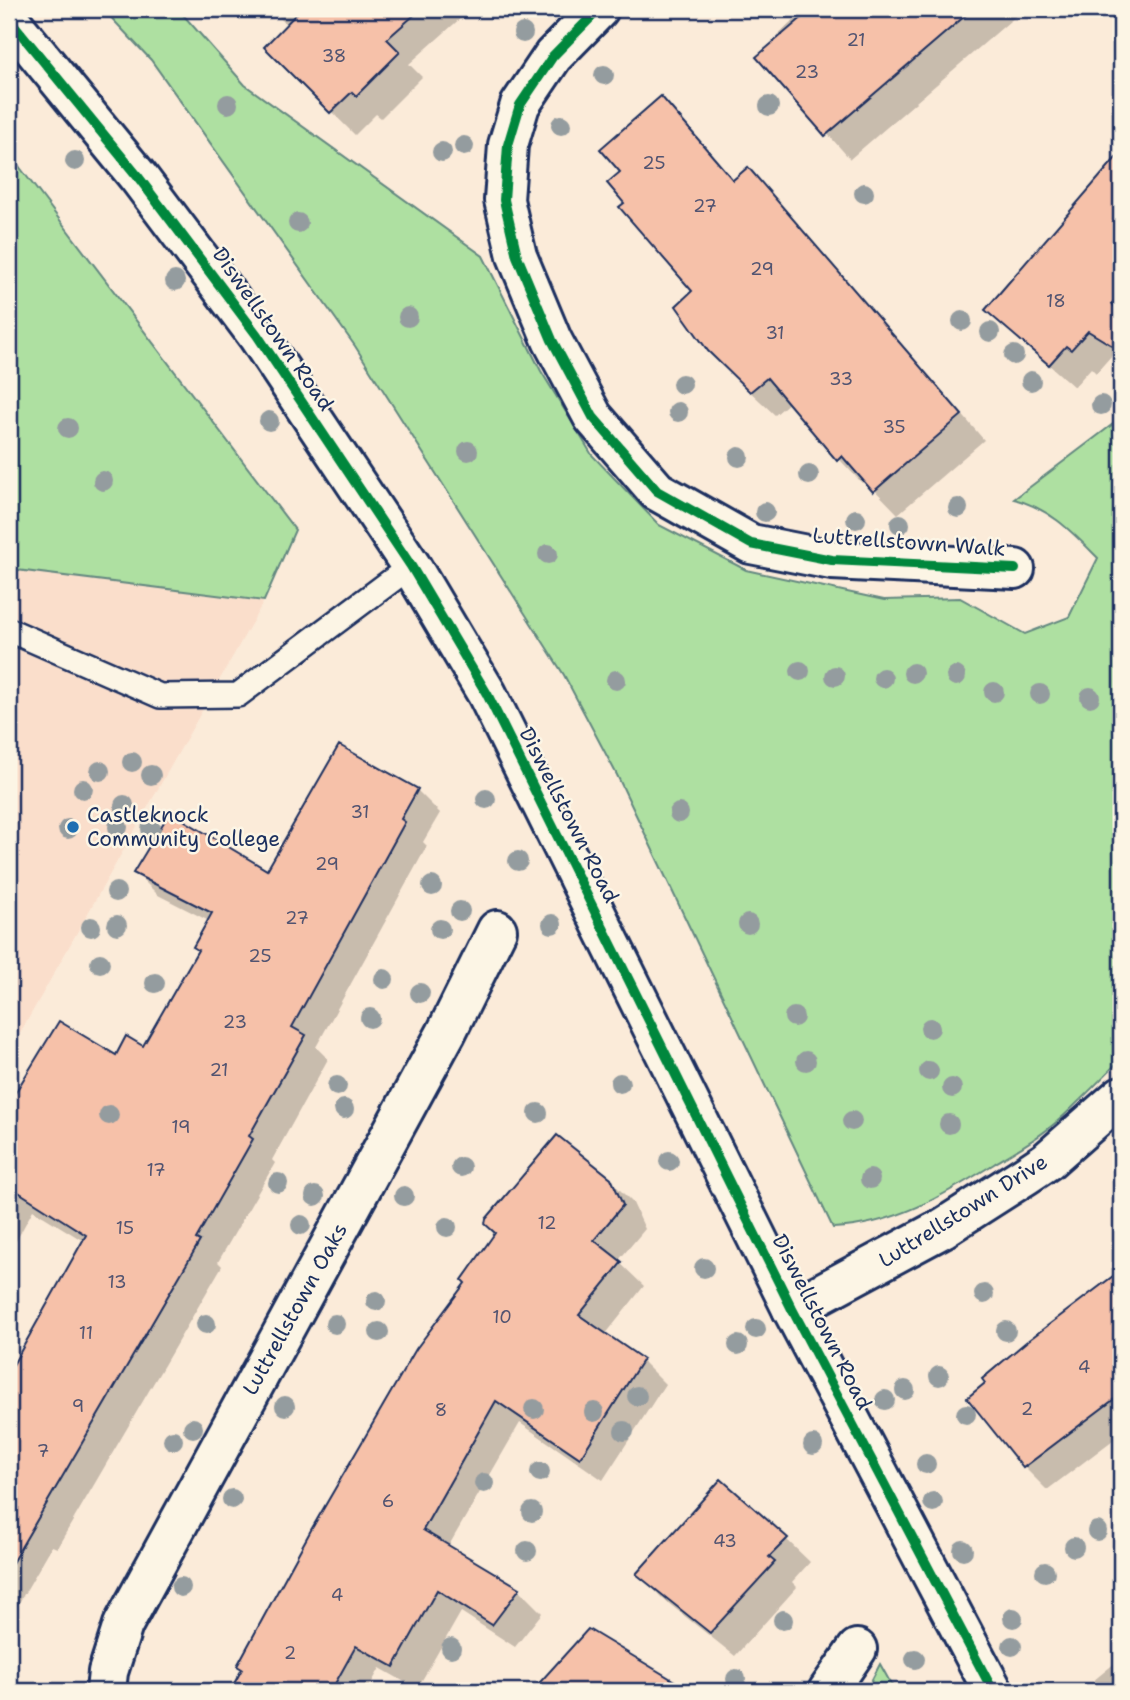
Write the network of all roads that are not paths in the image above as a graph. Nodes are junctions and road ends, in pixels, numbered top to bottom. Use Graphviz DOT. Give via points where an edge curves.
graph roads {
  1 [pos="600,9"];
  2 [pos="9,19"];
  3 [pos="411,566"];
  4 [pos="1015,569"];
  5 [pos="9,630"];
  6 [pos="497,930"];
  7 [pos="1121,1096"];
  8 [pos="792,1309"];
  9 [pos="857,1650"];
  10 [pos="106,1691"];
  11 [pos="828,1691"];
  12 [pos="993,1691"];
  1 -- 4 [label="street, Luttrellstown Walk" via="553,56 520,105 508,145 504,200 517,256 547,328 593,417 657,491 751,544 832,560"];
  2 -- 3 [label="street, Diswellstown Road" via="139,178 257,335"];
  3 -- 5 [label="lane" via="238,695 160,696"];
  3 -- 8 [label="street, Diswellstown Road" via="487,694"];
  6 -- 10 [label="street, Luttrellstown Oaks" via="446,1033 123,1625"];
  7 -- 8 [label="street, Luttrellstown Drive" via="1027,1175 943,1228"];
  8 -- 12 [label="street, Diswellstown Road"];
  9 -- 11 [label="street"];
}
